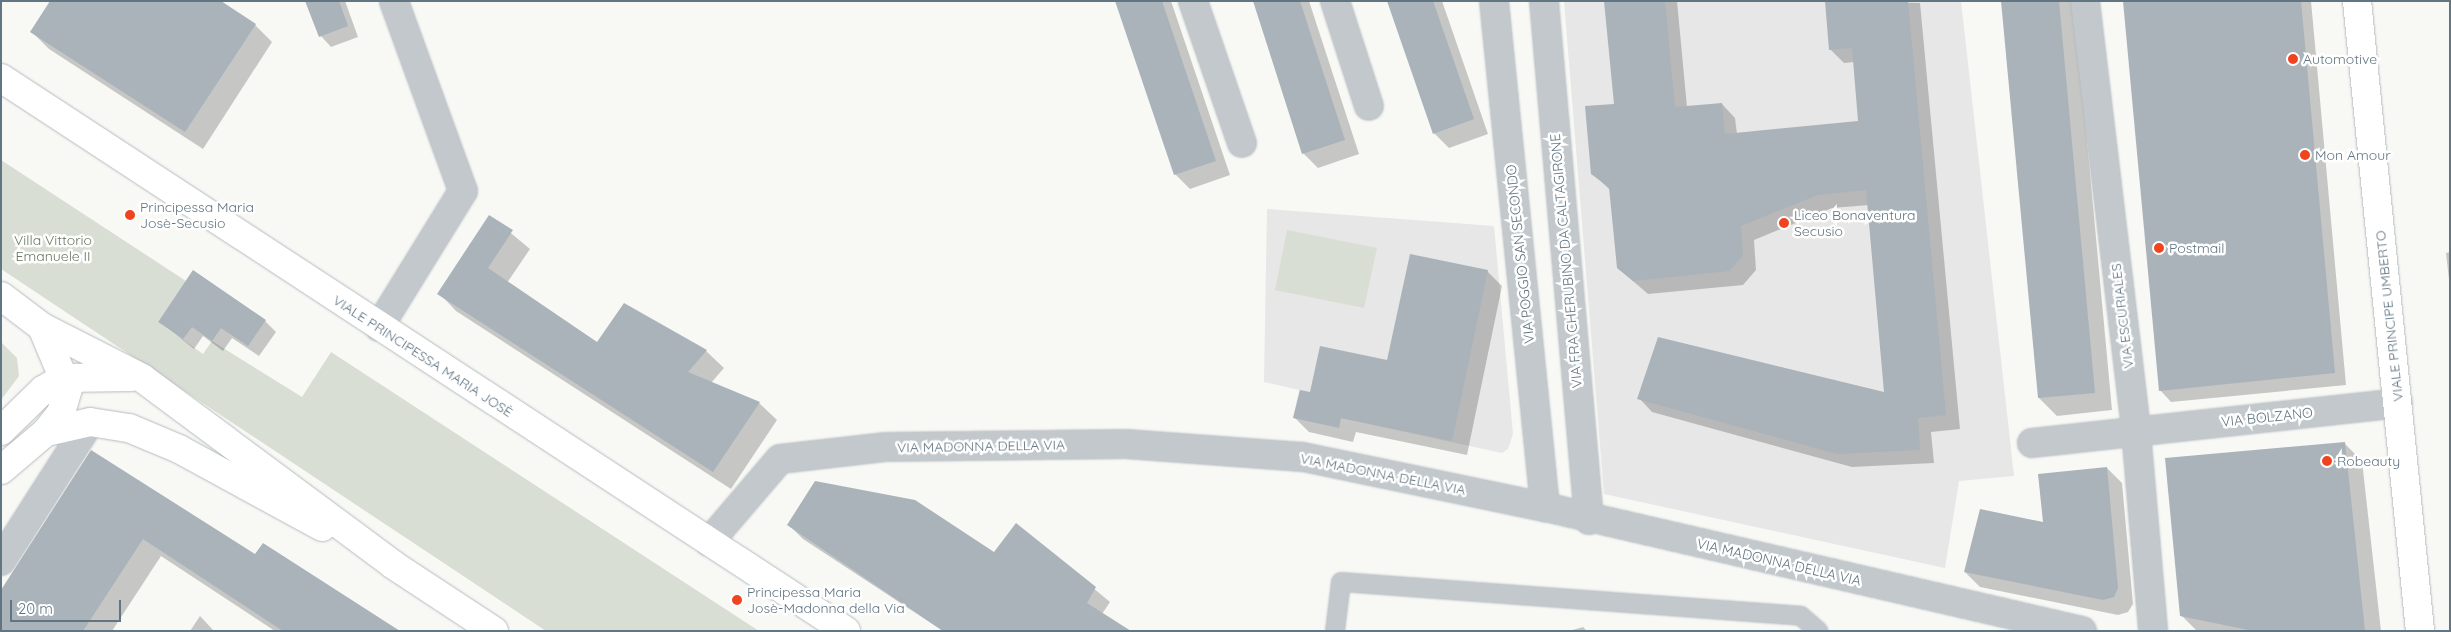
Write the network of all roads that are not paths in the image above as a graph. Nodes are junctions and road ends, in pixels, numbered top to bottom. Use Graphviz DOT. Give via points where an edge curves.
graph roads {
  1 [pos="394,1"];
  2 [pos="1193,1"];
  3 [pos="1335,1"];
  4 [pos="1494,1"];
  5 [pos="1544,1"];
  6 [pos="2085,1"];
  7 [pos="2357,1"];
  8 [pos="1,78"];
  9 [pos="1369,106"];
  10 [pos="1242,143"];
  11 [pos="1,296"];
  12 [pos="42,327"];
  13 [pos="379,328"];
  14 [pos="63,378"];
  15 [pos="142,378"];
  16 [pos="2398,403"];
  17 [pos="90,422"];
  18 [pos="1,431"];
  19 [pos="2136,431"];
  20 [pos="46,432"];
  21 [pos="2032,443"];
  22 [pos="1,470"];
  23 [pos="1545,507"];
  24 [pos="1589,520"];
  25 [pos="709,542"];
  26 [pos="1,561"];
  27 [pos="392,564"];
  28 [pos="476,626"];
  29 [pos="846,631"];
  30 [pos="1335,631"];
  31 [pos="1818,631"];
  32 [pos="2082,631"];
  33 [pos="2153,631"];
  34 [pos="2420,631"];
  1 -- 13 [label="street" via="463,191"];
  2 -- 10 [label="street"];
  3 -- 9 [label="street"];
  4 -- 23 [label="street, VIA POGGIO SAN SECONDO"];
  5 -- 24 [label="street, VIA FRA CHERUBINO DA CALTAGIRONE"];
  6 -- 19 [label="street, VIA ESCURIALES"];
  7 -- 16 [label="main road, VIALE PRINCIPE UMBERTO"];
  8 -- 13 [label="main road, VIALE PRINCIPESSA MARIA JOSÈ"];
  11 -- 12 [label="main road"];
  12 -- 14 [label="main road"];
  12 -- 15 [label="main road"];
  13 -- 25 [label="main road, VIALE PRINCIPESSA MARIA JOSÈ"];
  14 -- 15 [label="main road" via="97,374"];
  14 -- 18 [label="main road" via="43,390"];
  14 -- 20 [label="main road" via="68,390 61,412"];
  15 -- 27 [label="main road"];
  16 -- 19 [label="street, VIA BOLZANO"];
  16 -- 34 [label="main road, VIALE PRINCIPE UMBERTO"];
  17 -- 20 [label="main road"];
  17 -- 26 [label="street"];
  17 -- 27 [label="main road" via="128,428 179,449"];
  19 -- 21 [label="street, VIA BOLZANO"];
  19 -- 33 [label="street, VIA ESCURIALES"];
  20 -- 22 [label="main road"];
  23 -- 24 [label="street, VIA MADONNA DELLA VIA"];
  23 -- 25 [label="street, VIA MADONNA DELLA VIA" via="1303,457 1126,444 886,447 780,459"];
  24 -- 32 [label="street, VIA MADONNA DELLA VIA"];
  25 -- 29 [label="main road, VIALE PRINCIPESSA MARIA JOSÈ"];
  27 -- 28 [label="main road"];
  30 -- 31 [label="lane" via="1341,582 1801,616"];
}
